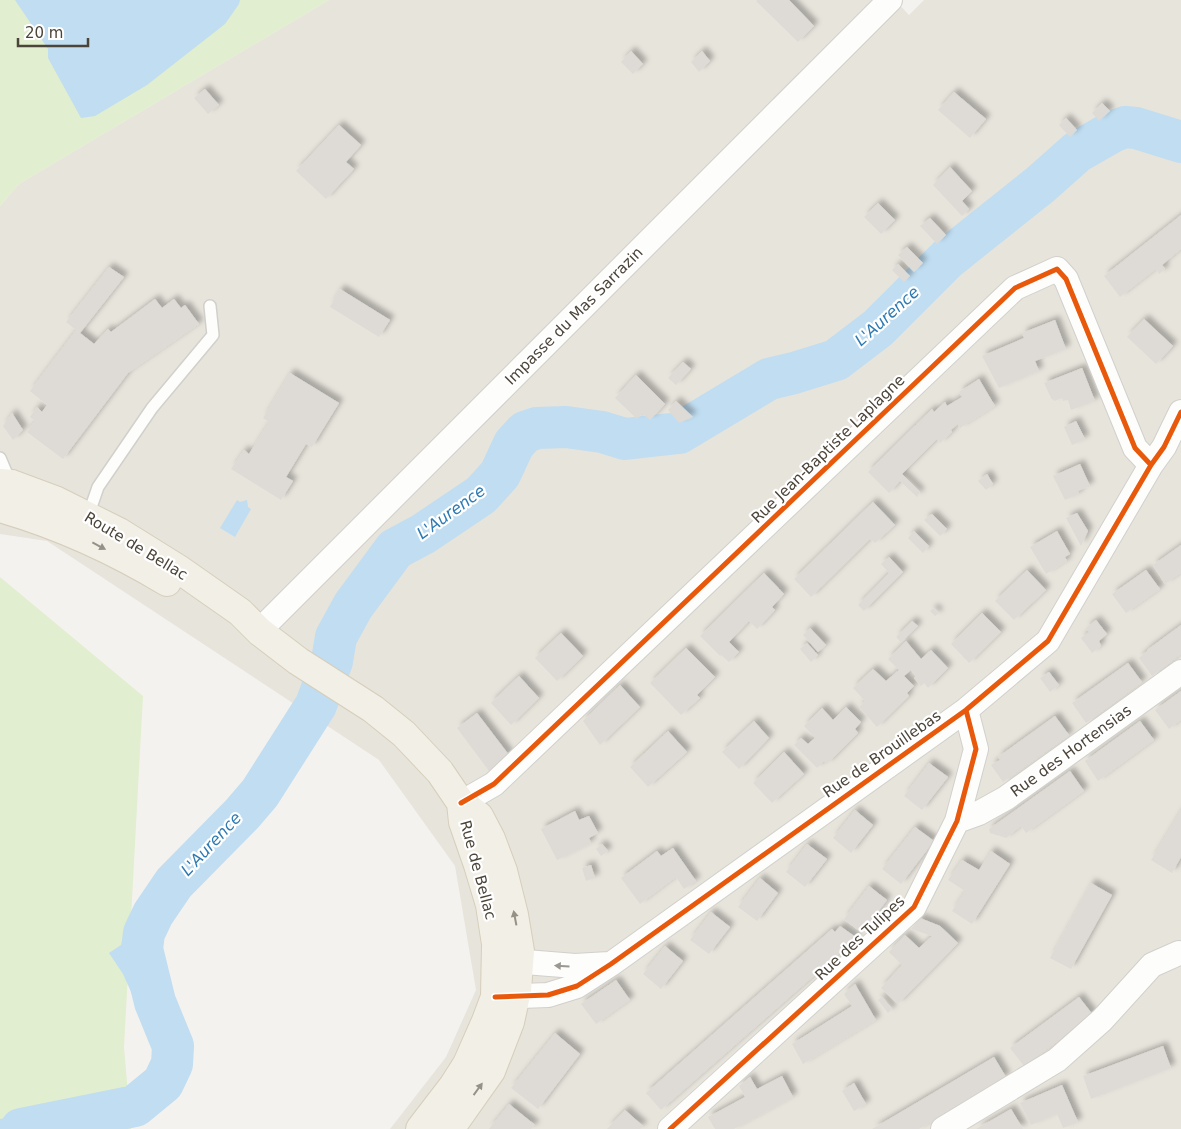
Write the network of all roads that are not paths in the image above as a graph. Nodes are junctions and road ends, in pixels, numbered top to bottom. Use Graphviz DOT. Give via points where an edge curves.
graph roads {
  1 [pos="890,0"];
  2 [pos="210,306"];
  3 [pos="1181,412"];
  4 [pos="1165,455"];
  5 [pos="0,458"];
  6 [pos="12,498"];
  7 [pos="51,511"];
  8 [pos="88,516"];
  9 [pos="260,632"];
  10 [pos="1181,672"];
  11 [pos="331,683"];
  12 [pos="966,710"];
  13 [pos="462,803"];
  14 [pos="957,821"];
  15 [pos="1180,952"];
  16 [pos="508,961"];
  17 [pos="611,964"];
  18 [pos="505,996"];
  19 [pos="420,1129"];
  20 [pos="450,1129"];
  21 [pos="670,1129"];
  22 [pos="943,1129"];
  1 -- 9 [label="street, Impasse du Mas Sarrazin"];
  2 -- 8 [label="lane" via="212,335 152,408 98,487"];
  3 -- 4 [label="street, Rue de Brouillebas"];
  4 -- 12 [label="street, Rue de Brouillebas" via="1048,641"];
  4 -- 13 [label="street, Rue Jean-Baptiste Laplagne" via="1135,448 1066,279 1057,270 1015,288 494,784"];
  5 -- 6 [label="lane"];
  6 -- 8 [label="main road, Route de Bellac" via="55,500"];
  6 -- 9 [label="main road, Route de Bellac, one-way" via="30,516 79,535 159,578 232,624"];
  7 -- 8 [label="lane" via="74,520"];
  8 -- 9 [label="main road, Route de Bellac" via="180,570 240,612"];
  9 -- 11 [label="main road, Route de Bellac"];
  10 -- 14 [label="street, Rue des Hortensias" via="1006,798"];
  11 -- 13 [label="main road, Rue de Bellac" via="373,709 404,734 440,772"];
  12 -- 14 [label="street, Rue des Tulipes" via="976,748"];
  12 -- 17 [label="street, Rue de Brouillebas"];
  13 -- 16 [label="main road, Rue de Bellac" via="462,822 490,905 496,944"];
  14 -- 21 [label="street, Rue des Tulipes" via="914,908"];
  15 -- 22 [label="street" via="1152,965 1102,1020 1057,1060"];
  17 -- 16 [label="street, one-way" via="575,966"];
  16 -- 18 [label="main road, Rue de Bellac"];
  17 -- 18 [label="street, Rue de Brouillebas" via="577,986 548,995"];
  18 -- 19 [label="main road" via="486,1021 467,1064 453,1086"];
  20 -- 18 [label="main road, Rue de Bellac, one-way" via="491,1072 510,1022"];
}
